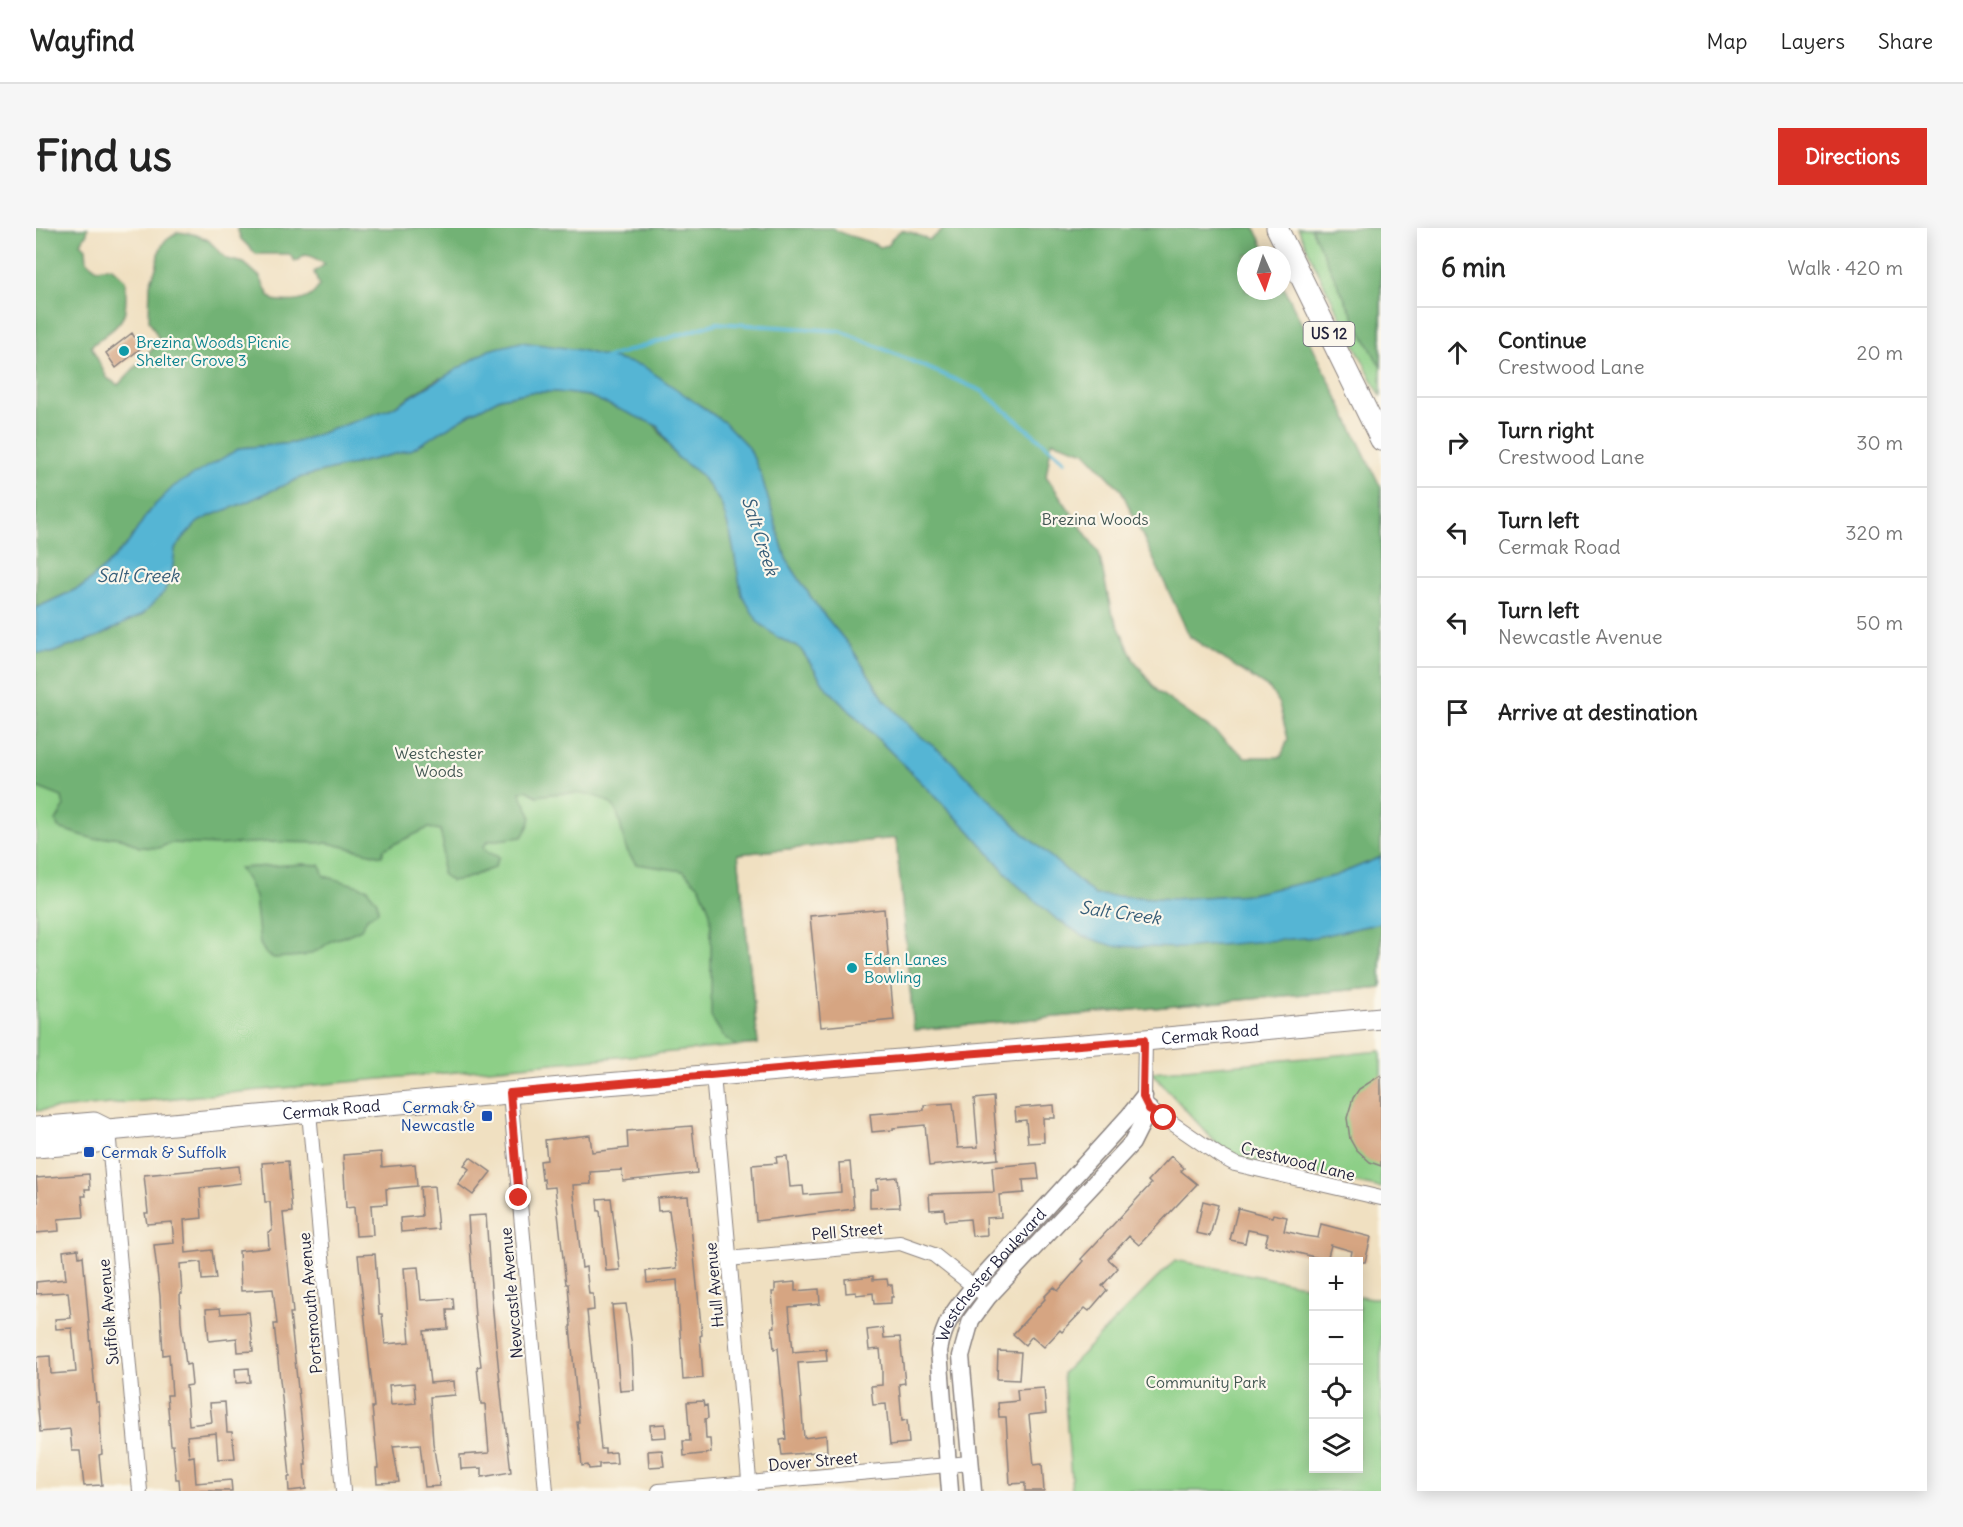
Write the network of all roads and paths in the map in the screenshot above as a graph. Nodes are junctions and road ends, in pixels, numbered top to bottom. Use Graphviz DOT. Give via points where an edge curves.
graph roads {
  1 [pos="1277,228"];
  2 [pos="1381,440"];
  3 [pos="1381,1018"];
  4 [pos="1144,1040"];
  5 [pos="713,1075"];
  6 [pos="510,1093"];
  7 [pos="1146,1103"];
  8 [pos="309,1112"];
  9 [pos="36,1128"];
  10 [pos="108,1131"];
  11 [pos="36,1147"];
  12 [pos="1381,1198"];
  13 [pos="728,1259"];
  14 [pos="974,1286"];
  15 [pos="988,1297"];
  16 [pos="970,1463"];
  17 [pos="948,1465"];
  18 [pos="749,1487"];
  19 [pos="140,1491"];
  20 [pos="343,1491"];
  21 [pos="546,1491"];
  22 [pos="659,1491"];
  23 [pos="950,1491"];
  24 [pos="973,1491"];
  1 -- 2 [label="main road, US 12"];
  3 -- 4 [label="main road, Cermak Road"];
  4 -- 5 [label="main road, Cermak Road"];
  4 -- 7 [label="street"];
  5 -- 6 [label="main road, Cermak Road"];
  5 -- 13 [label="street, Hull Avenue"];
  6 -- 8 [label="main road, Cermak Road"];
  6 -- 21 [label="street, Newcastle Avenue"];
  7 -- 12 [label="street, Crestwood Lane" via="1235,1164"];
  7 -- 14 [label="street, Westchester Boulevard" via="1129,1116"];
  7 -- 15 [label="street, Westchester Boulevard" via="1132,1143"];
  8 -- 10 [label="main road, Cermak Road"];
  8 -- 20 [label="street, Portsmouth Avenue"];
  9 -- 10 [label="main road, Cermak Road" via="94,1123"];
  10 -- 11 [label="main road, Cermak Road" via="96,1142"];
  10 -- 19 [label="street, Suffolk Avenue"];
  13 -- 14 [label="street, Pell Street" via="900,1243 934,1255"];
  13 -- 18 [label="street, Hull Avenue"];
  14 -- 15 [label="street, Pell Street"];
  14 -- 17 [label="street, Westchester Boulevard" via="951,1314 939,1352"];
  15 -- 16 [label="street, Westchester Boulevard" via="971,1320 962,1356"];
  16 -- 17 [label="street, Dover Street"];
  16 -- 24 [label="street, Westchester Boulevard"];
  17 -- 18 [label="street, Dover Street"];
  17 -- 23 [label="street, Westchester Boulevard"];
  18 -- 22 [label="street, Dover Street"];
}
